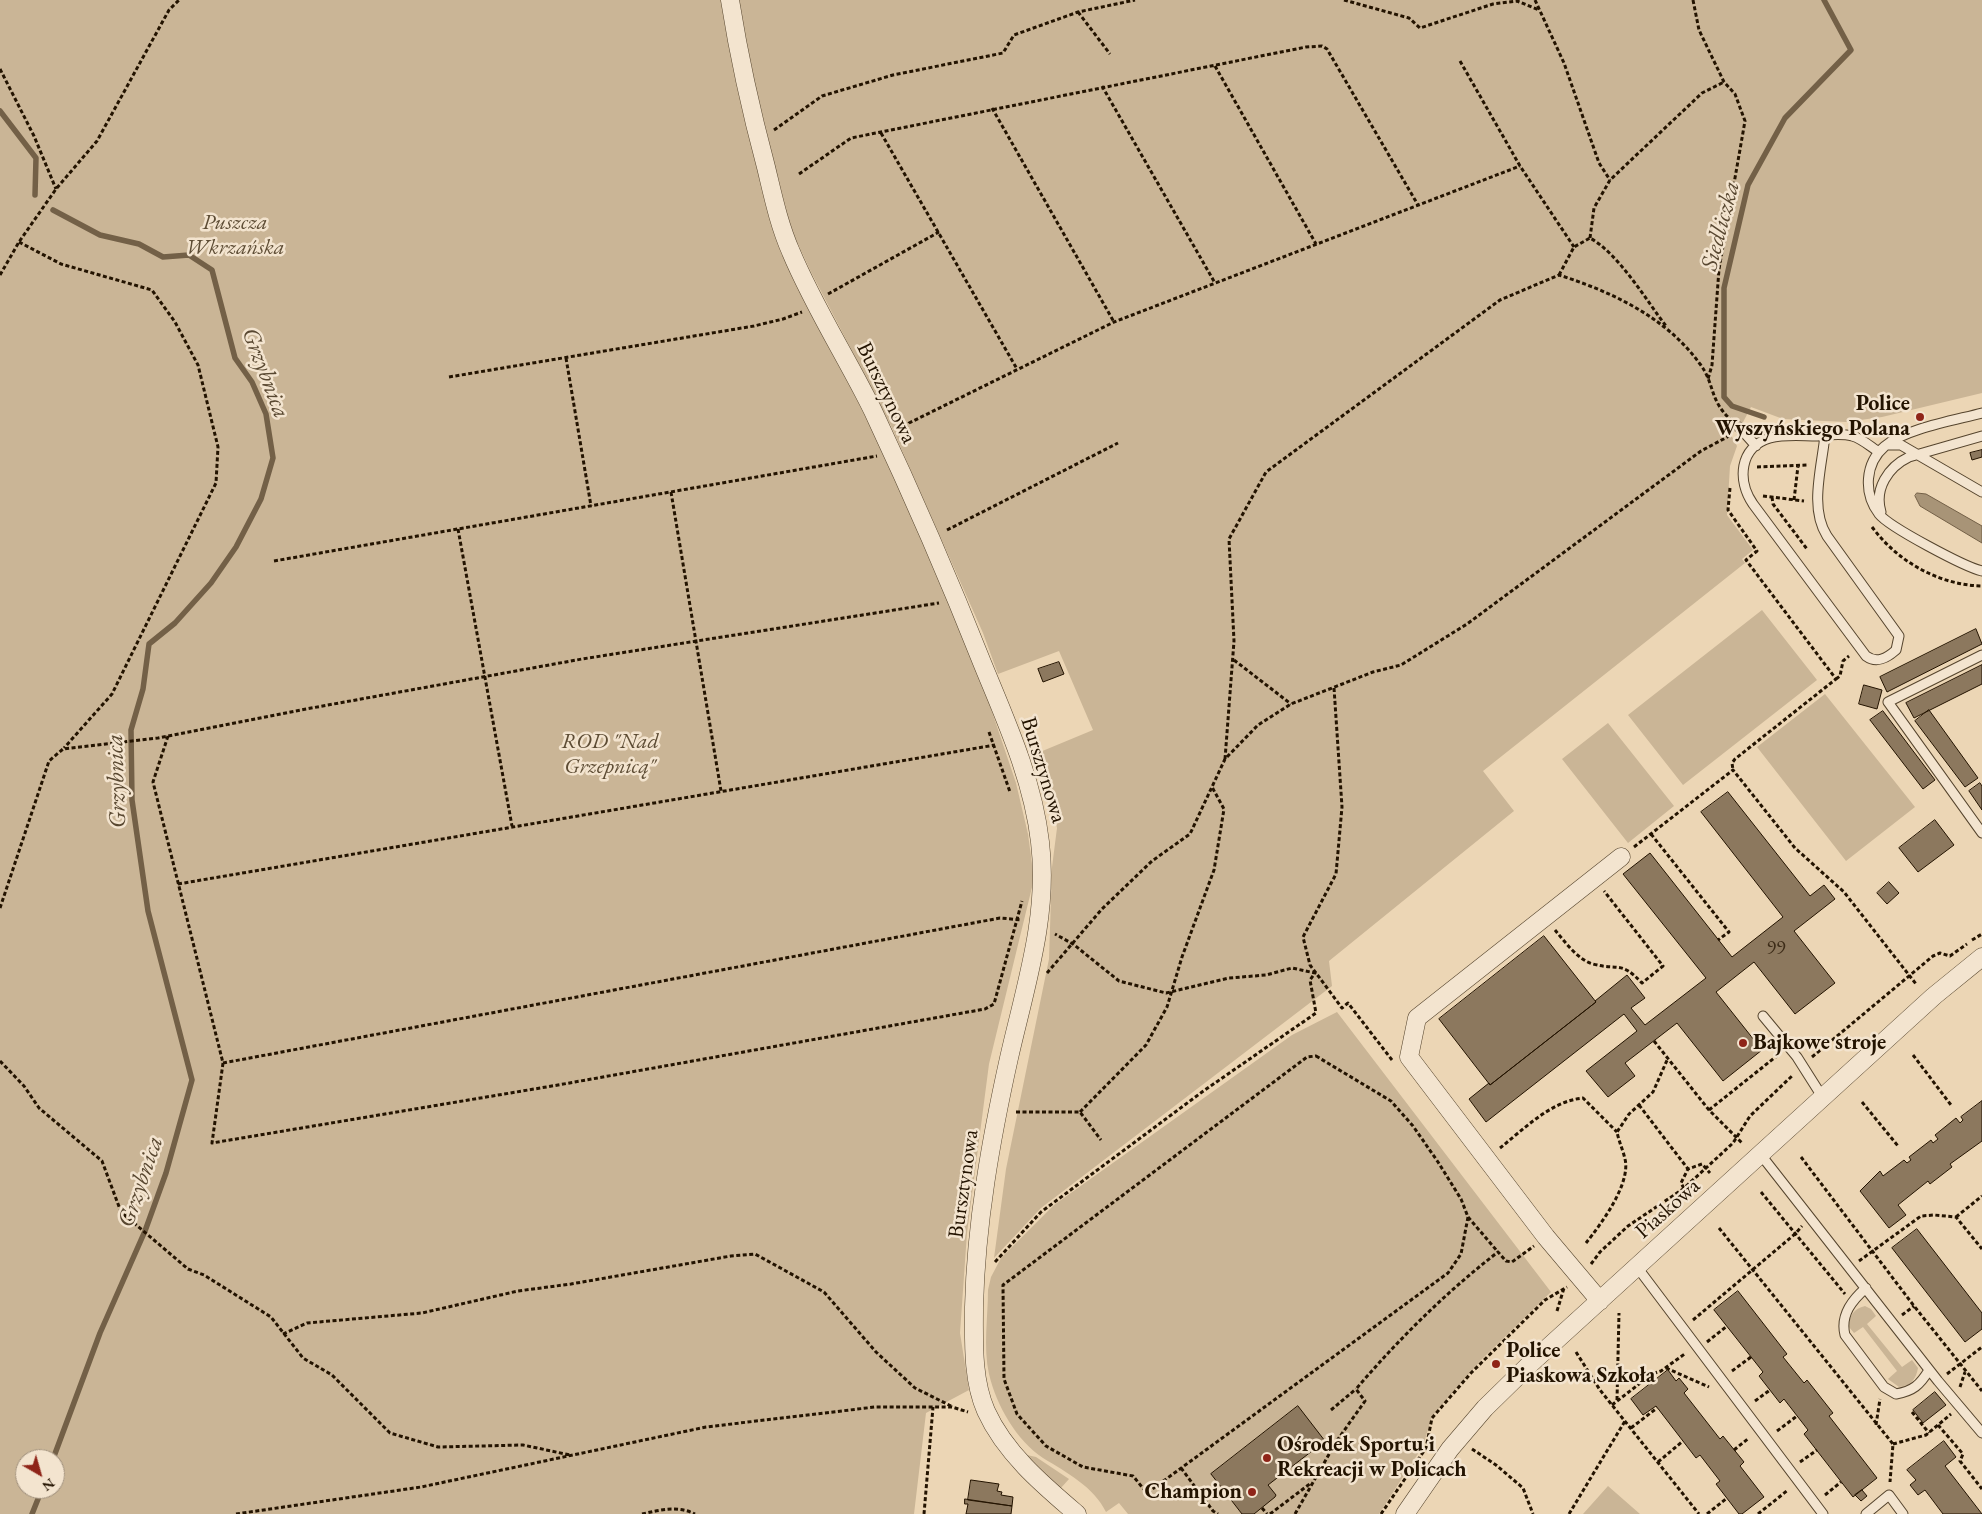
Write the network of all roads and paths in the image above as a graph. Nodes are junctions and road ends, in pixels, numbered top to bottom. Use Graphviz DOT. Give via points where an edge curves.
graph roads {
  1 [pos="179,0"];
  2 [pos="730,0"];
  3 [pos="1135,0"];
  4 [pos="1344,0"];
  5 [pos="1535,0"];
  6 [pos="1693,0"];
  7 [pos="1539,10"];
  8 [pos="1078,12"];
  9 [pos="1110,54"];
  10 [pos="1460,61"];
  11 [pos="1215,66"];
  12 [pos="0,70"];
  13 [pos="1724,82"];
  14 [pos="1102,86"];
  15 [pos="992,108"];
  16 [pos="882,133"];
  17 [pos="758,140"];
  18 [pos="1520,166"];
  19 [pos="799,174"];
  20 [pos="1610,180"];
  21 [pos="56,189"];
  22 [pos="1418,205"];
  23 [pos="939,232"];
  24 [pos="1590,238"];
  25 [pos="19,242"];
  26 [pos="1316,244"];
  27 [pos="1574,247"];
  28 [pos="0,275"];
  29 [pos="1559,275"];
  30 [pos="1215,283"];
  31 [pos="824,296"];
  32 [pos="808,318"];
  33 [pos="1114,322"];
  34 [pos="1669,331"];
  35 [pos="566,358"];
  36 [pos="1017,369"];
  37 [pos="449,377"];
  38 [pos="1708,380"];
  39 [pos="1982,413"];
  40 [pos="1739,427"];
  41 [pos="905,428"];
  42 [pos="1825,436"];
  43 [pos="1982,436"];
  44 [pos="1118,443"];
  45 [pos="1756,446"];
  46 [pos="875,449"];
  47 [pos="1879,451"];
  48 [pos="883,452"];
  49 [pos="1917,455"];
  50 [pos="878,456"];
  51 [pos="1813,461"];
  52 [pos="1756,462"];
  53 [pos="882,464"];
  54 [pos="1798,466"];
  55 [pos="671,492"];
  56 [pos="1982,492"];
  57 [pos="1757,494"];
  58 [pos="1772,497"];
  59 [pos="1794,500"];
  60 [pos="1818,502"];
  61 [pos="591,506"];
  62 [pos="1886,521"];
  63 [pos="458,529"];
  64 [pos="947,530"];
  65 [pos="1807,549"];
  66 [pos="1746,560"];
  67 [pos="274,561"];
  68 [pos="1982,571"];
  69 [pos="938,594"];
  70 [pos="942,603"];
  71 [pos="944,608"];
  72 [pos="696,642"];
  73 [pos="1982,655"];
  74 [pos="1234,659"];
  75 [pos="1843,661"];
  76 [pos="484,677"];
  77 [pos="1836,679"];
  78 [pos="1334,688"];
  79 [pos="1291,704"];
  80 [pos="987,727"];
  81 [pos="168,736"];
  82 [pos="1002,744"];
  83 [pos="994,745"];
  84 [pos="63,749"];
  85 [pos="1225,759"];
  86 [pos="1733,770"];
  87 [pos="1212,787"];
  88 [pos="721,791"];
  89 [pos="1012,798"];
  90 [pos="512,826"];
  91 [pos="1982,833"];
  92 [pos="1651,834"];
  93 [pos="1621,857"];
  94 [pos="1594,879"];
  95 [pos="178,884"];
  96 [pos="1023,897"];
  97 [pos="0,908"];
  98 [pos="1544,918"];
  99 [pos="1015,920"];
  100 [pos="1032,923"];
  101 [pos="1718,940"];
  102 [pos="1072,944"];
  103 [pos="1950,956"];
  104 [pos="1982,957"];
  105 [pos="1315,973"];
  106 [pos="1046,975"];
  107 [pos="1908,975"];
  108 [pos="1916,984"];
  109 [pos="1173,991"];
  110 [pos="1763,1016"];
  111 [pos="1654,1041"];
  112 [pos="1788,1047"];
  113 [pos="1913,1055"];
  114 [pos="1390,1058"];
  115 [pos="1668,1058"];
  116 [pos="0,1061"];
  117 [pos="223,1063"];
  118 [pos="1803,1066"];
  119 [pos="1823,1098"];
  120 [pos="1862,1102"];
  121 [pos="1639,1105"];
  122 [pos="1951,1105"];
  123 [pos="1709,1110"];
  124 [pos="998,1112"];
  125 [pos="1080,1112"];
  126 [pos="1617,1132"];
  127 [pos="1736,1137"];
  128 [pos="1101,1140"];
  129 [pos="1742,1143"];
  130 [pos="1898,1146"];
  131 [pos="1761,1154"];
  132 [pos="1801,1157"];
  133 [pos="1486,1159"];
  134 [pos="1706,1168"];
  135 [pos="1688,1169"];
  136 [pos="1710,1173"];
  137 [pos="1683,1189"];
  138 [pos="1761,1192"];
  139 [pos="1687,1194"];
  140 [pos="1982,1196"];
  141 [pos="1810,1216"];
  142 [pos="1468,1217"];
  143 [pos="1956,1217"];
  144 [pos="1720,1228"];
  145 [pos="1795,1234"];
  146 [pos="1546,1237"];
  147 [pos="1586,1243"];
  148 [pos="1982,1249"];
  149 [pos="1872,1251"];
  150 [pos="1498,1252"];
  151 [pos="1637,1267"];
  152 [pos="1850,1268"];
  153 [pos="1752,1270"];
  154 [pos="1576,1274"];
  155 [pos="974,1288"];
  156 [pos="1866,1288"];
  157 [pos="1564,1289"];
  158 [pos="1600,1301"];
  159 [pos="1852,1302"];
  160 [pos="1557,1311"];
  161 [pos="1619,1313"];
  162 [pos="1727,1326"];
  163 [pos="1684,1328"];
  164 [pos="283,1334"];
  165 [pos="1697,1347"];
  166 [pos="1982,1347"];
  167 [pos="1576,1352"];
  168 [pos="1751,1357"];
  169 [pos="1959,1365"];
  170 [pos="1666,1368"];
  171 [pos="1930,1370"];
  172 [pos="1722,1379"];
  173 [pos="1938,1381"];
  174 [pos="1882,1384"];
  175 [pos="1711,1388"];
  176 [pos="1356,1389"];
  177 [pos="1770,1390"];
  178 [pos="1982,1391"];
  179 [pos="1617,1401"];
  180 [pos="1612,1405"];
  181 [pos="933,1407"];
  182 [pos="952,1407"];
  183 [pos="1961,1407"];
  184 [pos="1657,1408"];
  185 [pos="1744,1409"];
  186 [pos="1331,1410"];
  187 [pos="1912,1412"];
  188 [pos="971,1413"];
  189 [pos="1797,1416"];
  190 [pos="1625,1421"];
  191 [pos="1938,1425"];
  192 [pos="1876,1426"];
  193 [pos="1631,1428"];
  194 [pos="1760,1430"];
  195 [pos="1928,1433"];
  196 [pos="1982,1433"];
  197 [pos="1767,1439"];
  198 [pos="1683,1442"];
  199 [pos="1893,1444"];
  200 [pos="1470,1447"];
  201 [pos="1734,1450"];
  202 [pos="1817,1450"];
  203 [pos="574,1455"];
  204 [pos="1658,1462"];
  205 [pos="1181,1468"];
  206 [pos="1790,1470"];
  207 [pos="1313,1481"];
  208 [pos="1798,1482"];
  209 [pos="1842,1482"];
  210 [pos="1982,1489"];
  211 [pos="1889,1496"];
  212 [pos="1727,1498"];
  213 [pos="1814,1503"];
  214 [pos="1262,1508"];
  215 [pos="236,1514"];
  216 [pos="642,1514"];
  217 [pos="695,1514"];
  218 [pos="924,1514"];
  219 [pos="1077,1514"];
  220 [pos="1218,1514"];
  221 [pos="1269,1514"];
  222 [pos="1295,1514"];
  223 [pos="1381,1514"];
  224 [pos="1406,1514"];
  225 [pos="1533,1514"];
  226 [pos="1569,1514"];
  227 [pos="1699,1514"];
  228 [pos="1708,1514"];
  229 [pos="1758,1514"];
  230 [pos="1823,1514"];
  231 [pos="1866,1514"];
  232 [pos="1903,1514"];
  1 -- 21 [label="path" via="169,10 97,141"];
  2 -- 17 [label="street, Bursztynowa" via="742,76"];
  3 -- 8 [label="path"];
  4 -- 7 [label="path" via="1409,18 1420,28 1493,4 1517,1"];
  5 -- 7 [label="path"];
  6 -- 13 [label="path" via="1699,30"];
  7 -- 20 [label="path" via="1564,64 1599,163"];
  8 -- 9 [label="path"];
  8 -- 17 [label="path" via="1014,35 1003,53 893,75 822,96"];
  10 -- 18 [label="path"];
  11 -- 14 [label="path"];
  11 -- 22 [label="path" via="1306,47 1322,46 1327,49"];
  11 -- 26 [label="path"];
  12 -- 21 [label="path" via="34,136"];
  13 -- 20 [label="path" via="1702,93"];
  13 -- 38 [label="path" via="1735,94 1745,121 1719,269 1712,365"];
  14 -- 15 [label="path"];
  14 -- 30 [label="path"];
  15 -- 16 [label="path"];
  15 -- 33 [label="path"];
  16 -- 19 [label="path" via="851,138"];
  16 -- 23 [label="path"];
  17 -- 100 [label="street, Bursztynowa" via="790,249 882,432 956,597 1022,764 1040,842"];
  18 -- 22 [label="path"];
  18 -- 27 [label="path"];
  20 -- 24 [label="path" via="1594,208"];
  21 -- 25 [label="path"];
  22 -- 26 [label="path"];
  23 -- 31 [label="path"];
  23 -- 36 [label="path"];
  24 -- 27 [label="path"];
  24 -- 34 [label="path" via="1599,243 1622,269"];
  25 -- 28 [label="path"];
  25 -- 84 [label="path" via="61,264 152,290 175,322 198,365 218,447 216,483 112,694"];
  26 -- 30 [label="path"];
  27 -- 29 [label="path"];
  29 -- 34 [label="path" via="1639,308"];
  29 -- 74 [label="path" via="1500,300 1266,472 1229,539"];
  30 -- 33 [label="path"];
  32 -- 35 [label="path" via="804,311 754,326"];
  33 -- 36 [label="path"];
  34 -- 38 [label="path" via="1696,359"];
  35 -- 37 [label="path"];
  35 -- 61 [label="path"];
  36 -- 41 [label="path" via="909,423"];
  38 -- 40 [label="path" via="1716,404"];
  39 -- 47 [label="lane" via="1898,437"];
  40 -- 45 [label="lane"];
  40 -- 78 [label="path" via="1701,451 1467,624 1401,664"];
  42 -- 45 [label="lane" via="1777,437"];
  42 -- 47 [label="lane" via="1852,436"];
  42 -- 60 [label="lane"];
  43 -- 49 [label="lane"];
  44 -- 64 [label="path"];
  45 -- 60 [label="lane" via="1743,466 1746,494 1866,655 1883,660 1896,650 1899,634 1825,533 1819,518"];
  46 -- 50 [label="path"];
  47 -- 49 [label="lane" via="1896,444"];
  47 -- 62 [label="lane" via="1869,471 1868,490 1876,510"];
  48 -- 50 [label="path"];
  49 -- 56 [label="lane"];
  49 -- 62 [label="lane" via="1898,464 1883,482 1879,503"];
  50 -- 53 [label="path"];
  50 -- 55 [label="path"];
  51 -- 54 [label="path" via="1810,465"];
  52 -- 54 [label="path" via="1754,468"];
  54 -- 59 [label="path"];
  55 -- 61 [label="path"];
  55 -- 72 [label="path"];
  57 -- 58 [label="path"];
  58 -- 59 [label="path"];
  58 -- 65 [label="path" via="1773,504"];
  59 -- 60 [label="path"];
  61 -- 63 [label="path"];
  62 -- 68 [label="lane" via="1957,561"];
  63 -- 67 [label="path"];
  63 -- 76 [label="path"];
  66 -- 77 [label="path"];
  69 -- 70 [label="path"];
  70 -- 71 [label="path"];
  70 -- 72 [label="path"];
  72 -- 76 [label="path"];
  72 -- 88 [label="path"];
  73 -- 91 [label="lane" via="1888,702"];
  74 -- 79 [label="path"];
  74 -- 85 [label="path"];
  75 -- 77 [label="path" via="1840,676"];
  76 -- 81 [label="path"];
  76 -- 90 [label="path"];
  77 -- 86 [label="path" via="1735,759"];
  78 -- 79 [label="path"];
  78 -- 105 [label="path" via="1342,807 1336,874 1303,937 1310,966"];
  79 -- 85 [label="path" via="1258,725"];
  80 -- 83 [label="path"];
  81 -- 84 [label="path"];
  81 -- 95 [label="path" via="154,782"];
  82 -- 83 [label="path"];
  83 -- 88 [label="path"];
  83 -- 89 [label="path"];
  84 -- 97 [label="path" via="50,761"];
  85 -- 87 [label="path"];
  86 -- 92 [label="path"];
  86 -- 107 [label="path" via="1795,848 1844,892"];
  87 -- 102 [label="path" via="1190,834 1152,861 1102,909"];
  87 -- 109 [label="path" via="1224,809 1214,870"];
  88 -- 90 [label="path"];
  90 -- 95 [label="path"];
  92 -- 93 [label="path"];
  92 -- 101 [label="path" via="1728,932"];
  93 -- 94 [label="street"];
  94 -- 98 [label="street"];
  94 -- 98 [label="path" via="1663,966 1642,983 1629,969 1592,964 1572,950"];
  95 -- 117 [label="path"];
  96 -- 99 [label="path"];
  98 -- 133 [label="street" via="1417,1018 1409,1057"];
  99 -- 100 [label="path"];
  99 -- 117 [label="path" via="1000,918"];
  99 -- 117 [label="path" via="994,1004 947,1016 212,1143"];
  100 -- 102 [label="path"];
  100 -- 124 [label="street, Bursztynowa"];
  102 -- 106 [label="path"];
  102 -- 109 [label="path" via="1119,981"];
  103 -- 107 [label="path" via="1940,953 1933,956"];
  104 -- 119 [label="street, Piaskowa" via="1934,996"];
  105 -- 109 [label="path" via="1292,968"];
  105 -- 114 [label="path" via="1342,1008 1348,1003"];
  105 -- 155 [label="path" via="1310,980 1316,1013 1216,1082 1041,1212"];
  107 -- 108 [label="path"];
  107 -- 118 [label="path"];
  109 -- 125 [label="path" via="1146,1045"];
  110 -- 112 [label="lane"];
  111 -- 115 [label="path"];
  112 -- 118 [label="lane"];
  112 -- 123 [label="path"];
  113 -- 122 [label="path"];
  115 -- 121 [label="path" via="1654,1092"];
  115 -- 123 [label="path"];
  116 -- 164 [label="path" via="24,1086 39,1108 102,1161 122,1212 188,1269 204,1275 271,1317"];
  118 -- 119 [label="lane"];
  118 -- 127 [label="path" via="1750,1116"];
  119 -- 131 [label="street, Piaskowa"];
  120 -- 130 [label="path"];
  121 -- 126 [label="path"];
  121 -- 135 [label="path"];
  123 -- 127 [label="path"];
  124 -- 125 [label="path"];
  124 -- 155 [label="street, Bursztynowa"];
  125 -- 128 [label="path"];
  126 -- 133 [label="path" via="1583,1098 1573,1099 1548,1111"];
  126 -- 147 [label="path" via="1626,1160 1622,1186 1606,1218"];
  127 -- 129 [label="path"];
  127 -- 134 [label="path"];
  131 -- 141 [label="lane"];
  131 -- 151 [label="street, Piaskowa"];
  132 -- 149 [label="path"];
  133 -- 146 [label="street"];
  134 -- 135 [label="path" via="1702,1164"];
  134 -- 136 [label="path"];
  134 -- 137 [label="path"];
  135 -- 137 [label="path" via="1681,1183"];
  137 -- 139 [label="path"];
  137 -- 154 [label="path" via="1628,1226"];
  138 -- 145 [label="path"];
  140 -- 143 [label="path"];
  141 -- 145 [label="path"];
  141 -- 152 [label="lane"];
  142 -- 150 [label="path"];
  142 -- 205 [label="path" via="1461,1254 1448,1273"];
  142 -- 205 [label="path" via="1438,1162 1413,1126 1391,1102 1316,1056 1307,1057 1003,1285 1004,1379 1017,1414 1046,1446 1083,1466 1133,1476 1147,1493"];
  143 -- 148 [label="path"];
  143 -- 149 [label="path" via="1921,1216"];
  144 -- 153 [label="path"];
  145 -- 153 [label="path"];
  145 -- 159 [label="path"];
  146 -- 150 [label="path" via="1512,1262 1506,1261"];
  146 -- 154 [label="street"];
  149 -- 152 [label="path"];
  149 -- 169 [label="path"];
  150 -- 176 [label="path" via="1439,1300"];
  151 -- 158 [label="street, Piaskowa"];
  151 -- 163 [label="lane"];
  152 -- 156 [label="lane"];
  153 -- 163 [label="path"];
  153 -- 192 [label="path"];
  154 -- 157 [label="path"];
  154 -- 157 [label="path"];
  154 -- 158 [label="street"];
  155 -- 219 [label="street, Bursztynowa" via="974,1347 979,1388 986,1412 1026,1467"];
  156 -- 159 [label="lane"];
  156 -- 171 [label="lane"];
  157 -- 160 [label="path"];
  157 -- 223 [label="path" via="1545,1300 1471,1373 1432,1418 1426,1448"];
  158 -- 224 [label="street, Piaskowa" via="1486,1408 1436,1467"];
  159 -- 174 [label="lane" via="1842,1325 1845,1335"];
  161 -- 179 [label="path"];
  162 -- 165 [label="path"];
  163 -- 165 [label="lane"];
  164 -- 182 [label="path" via="307,1323 422,1313 518,1291 755,1254 824,1292 876,1352 915,1388"];
  164 -- 203 [label="path" via="302,1358 332,1375 390,1433 438,1446 524,1445"];
  165 -- 170 [label="path"];
  165 -- 172 [label="lane"];
  166 -- 169 [label="path"];
  167 -- 180 [label="path"];
  168 -- 172 [label="path"];
  169 -- 173 [label="path"];
  169 -- 178 [label="path"];
  170 -- 175 [label="path"];
  170 -- 179 [label="path" via="1652,1374"];
  171 -- 173 [label="lane"];
  171 -- 174 [label="lane" via="1921,1384 1910,1392 1896,1394"];
  172 -- 185 [label="lane"];
  173 -- 183 [label="lane"];
  174 -- 192 [label="path"];
  176 -- 186 [label="path"];
  176 -- 207 [label="path" via="1365,1401"];
  177 -- 185 [label="path"];
  179 -- 180 [label="path"];
  180 -- 190 [label="path"];
  181 -- 182 [label="path"];
  181 -- 203 [label="path" via="875,1407 706,1427"];
  181 -- 218 [label="path"];
  182 -- 188 [label="path"];
  183 -- 191 [label="path"];
  183 -- 196 [label="lane"];
  184 -- 193 [label="path"];
  185 -- 194 [label="lane"];
  187 -- 195 [label="path"];
  189 -- 197 [label="path"];
  190 -- 193 [label="path"];
  190 -- 226 [label="path"];
  191 -- 195 [label="path"];
  191 -- 210 [label="path" via="1963,1454 1960,1461"];
  192 -- 199 [label="path"];
  193 -- 204 [label="path"];
  194 -- 197 [label="lane"];
  194 -- 201 [label="path"];
  195 -- 199 [label="path"];
  197 -- 206 [label="lane"];
  198 -- 204 [label="path"];
  199 -- 211 [label="path"];
  200 -- 225 [label="path" via="1522,1488"];
  202 -- 206 [label="path"];
  203 -- 215 [label="path" via="421,1487"];
  204 -- 227 [label="path"];
  205 -- 220 [label="path"];
  206 -- 208 [label="lane"];
  207 -- 221 [label="path"];
  207 -- 222 [label="path"];
  208 -- 213 [label="lane"];
  208 -- 229 [label="path"];
  209 -- 213 [label="path"];
  211 -- 231 [label="lane"];
  211 -- 232 [label="lane"];
  212 -- 228 [label="path"];
  213 -- 230 [label="lane"];
  214 -- 221 [label="path"];
  216 -- 217 [label="path" via="670,1508"];
}
